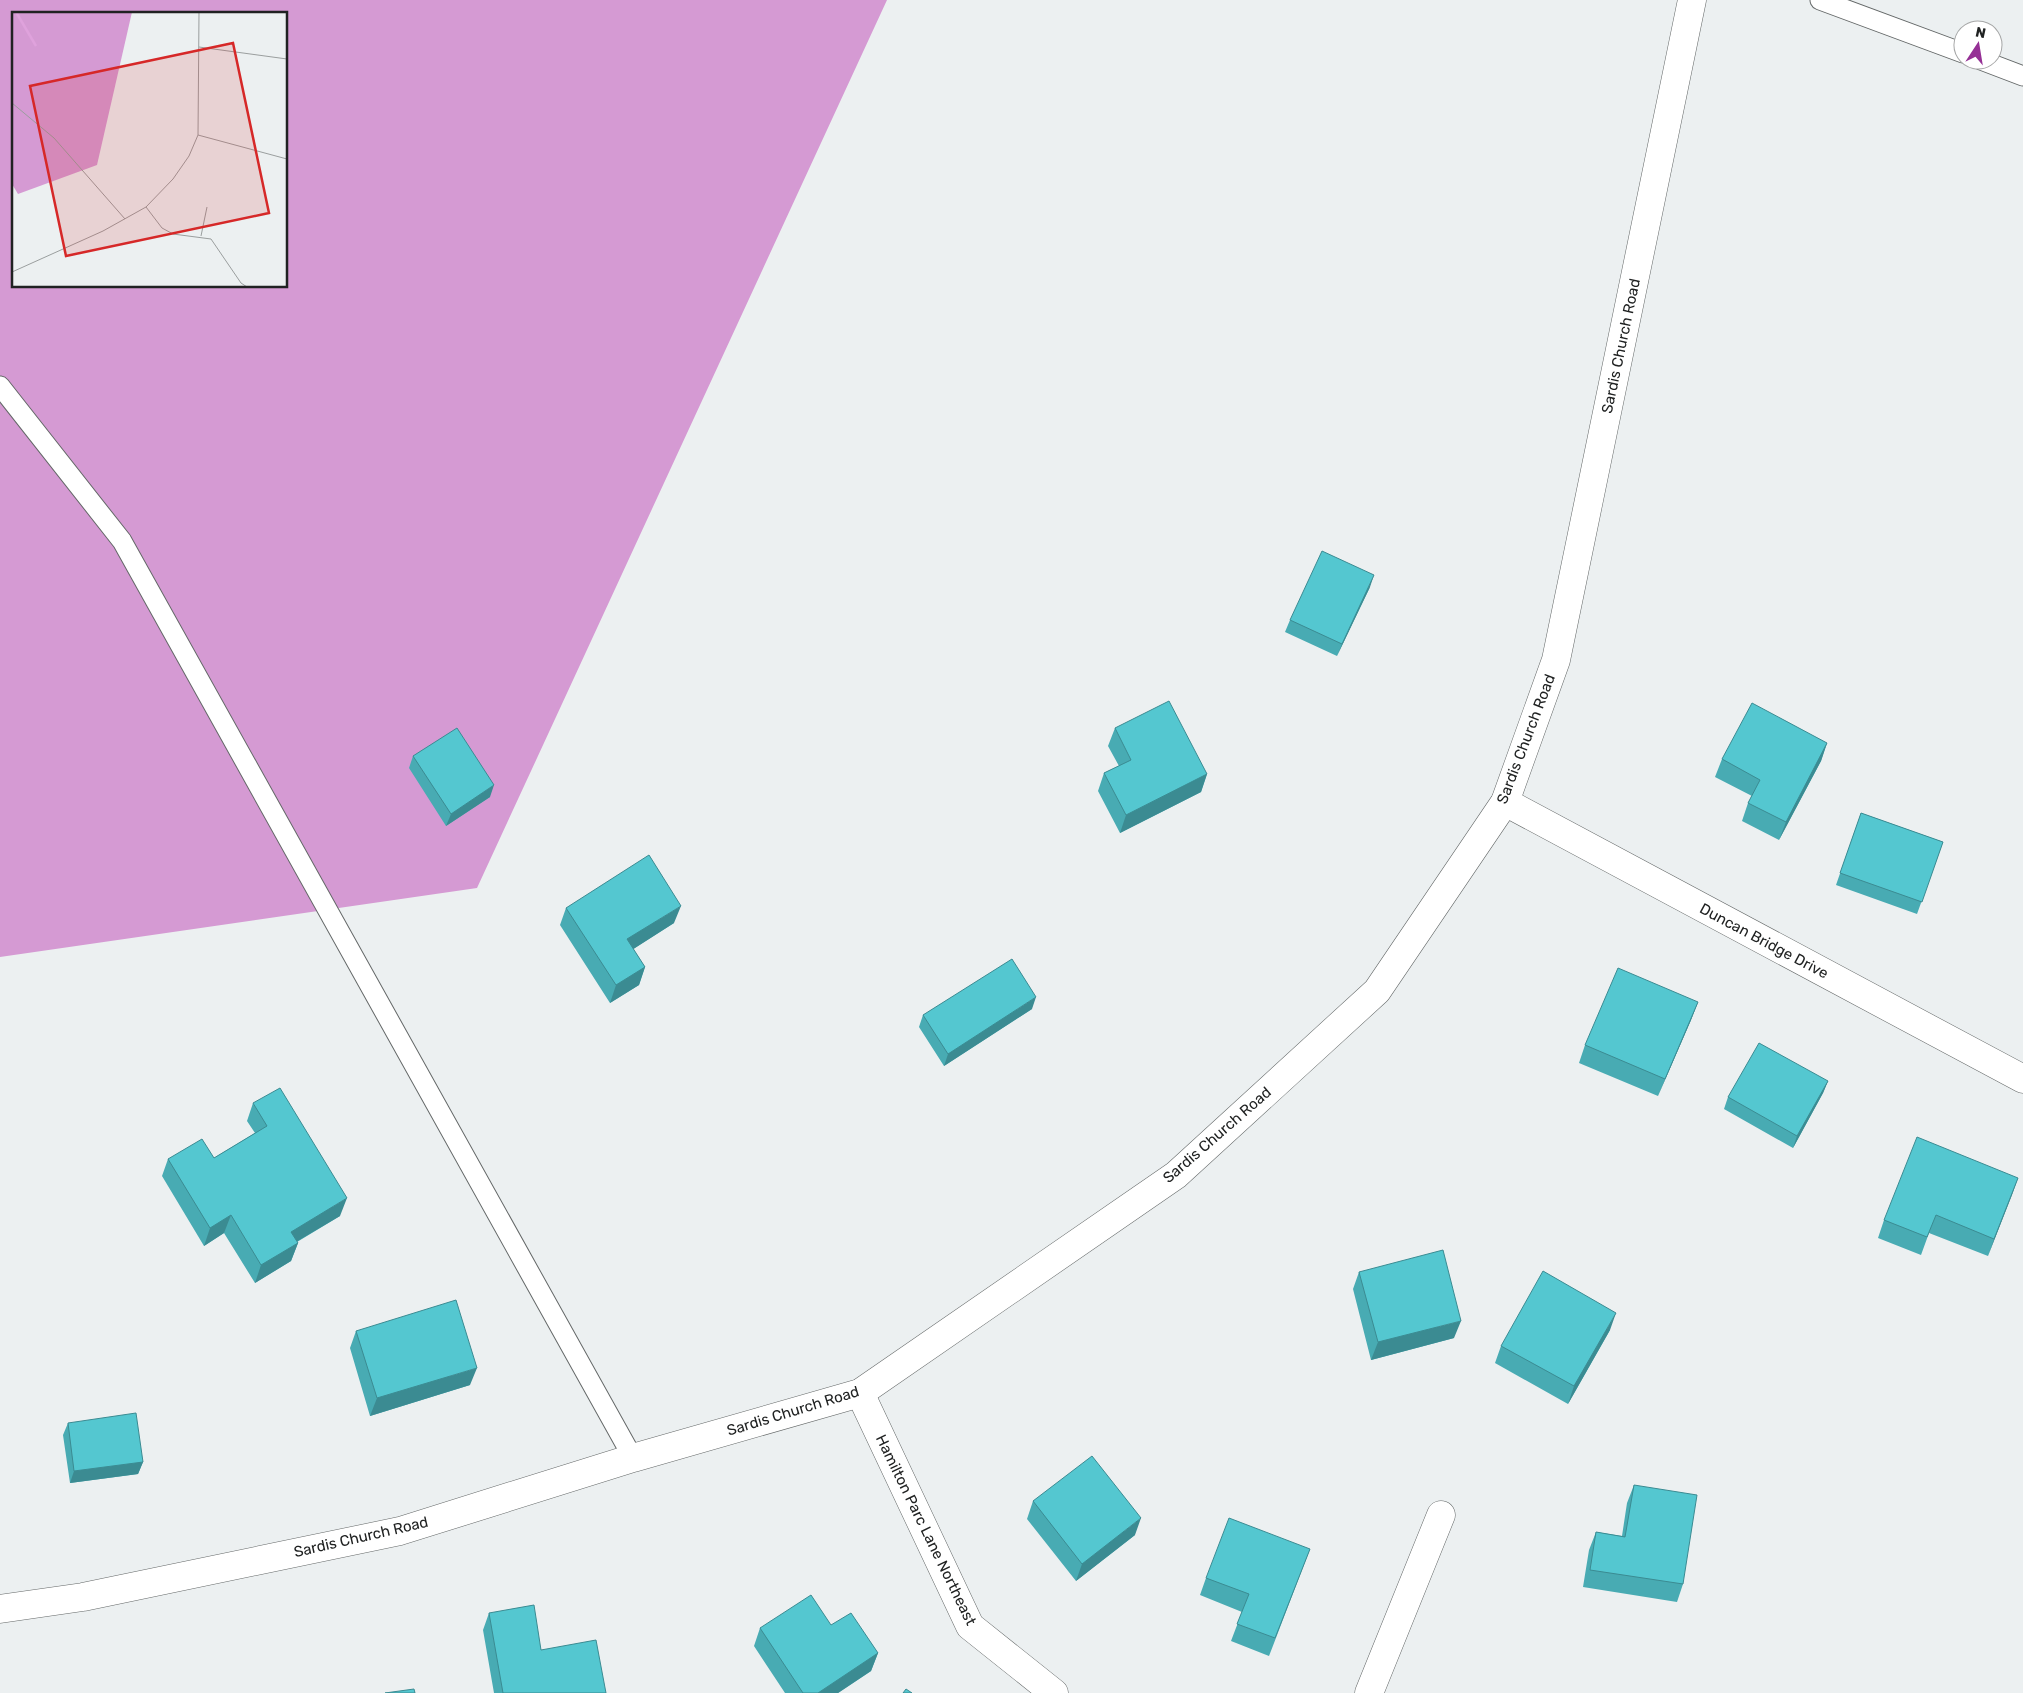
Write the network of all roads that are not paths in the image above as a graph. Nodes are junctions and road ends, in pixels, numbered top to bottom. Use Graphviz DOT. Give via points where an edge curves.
graph roads {
  1 [pos="1692,0"];
  2 [pos="1820,0"];
  3 [pos="1953,49"];
  4 [pos="2003,68"];
  5 [pos="2023,76"];
  6 [pos="0,386"];
  7 [pos="1506,802"];
  8 [pos="2023,1079"];
  9 [pos="860,1393"];
  10 [pos="633,1458"];
  11 [pos="1441,1515"];
  12 [pos="0,1609"];
  13 [pos="1054,1693"];
  14 [pos="1368,1693"];
  1 -- 7 [label="street, Sardis Church Road" via="1556,660"];
  2 -- 3 [label="lane"];
  4 -- 5 [label="lane"];
  6 -- 10 [label="lane" via="122,541"];
  7 -- 8 [label="street, Duncan Bridge Drive"];
  7 -- 9 [label="street, Sardis Church Road" via="1377,991 1176,1175"];
  9 -- 10 [label="street, Sardis Church Road"];
  9 -- 13 [label="street, Hamilton Parc Lane Northeast" via="970,1626"];
  10 -- 12 [label="street, Sardis Church Road" via="400,1531 83,1597"];
  11 -- 14 [label="street"];
}
